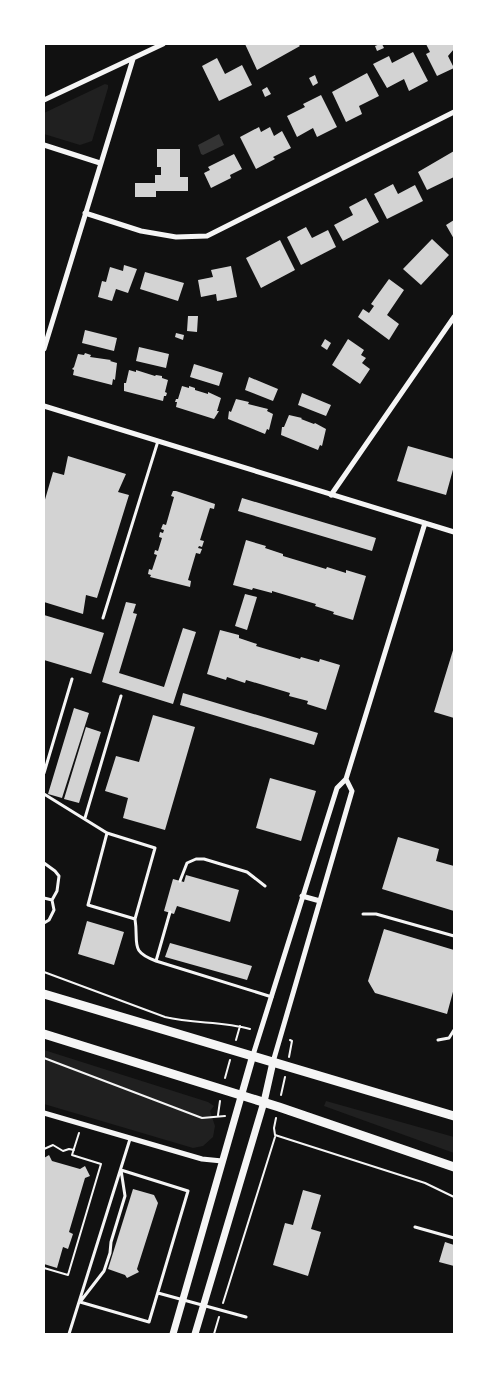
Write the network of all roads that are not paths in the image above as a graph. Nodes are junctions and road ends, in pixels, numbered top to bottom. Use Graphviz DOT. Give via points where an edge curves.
graph roads {
  1 [pos="163,44"];
  2 [pos="133,58"];
  3 [pos="44,100"];
  4 [pos="454,112"];
  5 [pos="44,145"];
  6 [pos="100,163"];
  7 [pos="85,213"];
  8 [pos="454,317"];
  9 [pos="44,349"];
  10 [pos="44,406"];
  11 [pos="158,441"];
  12 [pos="331,495"];
  13 [pos="425,523"];
  14 [pos="454,532"];
  15 [pos="103,618"];
  16 [pos="72,679"];
  17 [pos="121,696"];
  18 [pos="44,773"];
  19 [pos="346,779"];
  20 [pos="44,794"];
  21 [pos="85,818"];
  22 [pos="107,832"];
  23 [pos="44,863"];
  24 [pos="180,881"];
  25 [pos="266,886"];
  26 [pos="302,896"];
  27 [pos="44,898"];
  28 [pos="52,900"];
  29 [pos="320,901"];
  30 [pos="170,912"];
  31 [pos="363,914"];
  32 [pos="135,919"];
  33 [pos="44,923"];
  34 [pos="454,936"];
  35 [pos="156,962"];
  36 [pos="44,994"];
  37 [pos="272,997"];
  38 [pos="454,1030"];
  39 [pos="44,1034"];
  40 [pos="438,1040"];
  41 [pos="253,1055"];
  42 [pos="273,1062"];
  43 [pos="241,1095"];
  44 [pos="264,1102"];
  45 [pos="44,1113"];
  46 [pos="454,1116"];
  47 [pos="130,1139"];
  48 [pos="222,1161"];
  49 [pos="454,1167"];
  50 [pos="121,1170"];
  51 [pos="415,1227"];
  52 [pos="454,1238"];
  53 [pos="158,1293"];
  54 [pos="183,1301"];
  55 [pos="80,1302"];
  56 [pos="203,1306"];
  57 [pos="246,1317"];
  58 [pos="69,1335"];
  59 [pos="172,1335"];
  60 [pos="195,1335"];
  1 -- 2 [label="street"];
  2 -- 3 [label="street"];
  2 -- 6 [label="street"];
  4 -- 7 [label="street" via="207,236 176,237 141,231"];
  5 -- 6 [label="street"];
  6 -- 7 [label="street"];
  7 -- 9 [label="street"];
  8 -- 12 [label="street"];
  10 -- 11 [label="street"];
  11 -- 12 [label="street"];
  11 -- 15 [label="lane"];
  12 -- 13 [label="street"];
  13 -- 14 [label="street"];
  13 -- 19 [label="street"];
  16 -- 18 [label="lane"];
  17 -- 21 [label="lane"];
  19 -- 26 [label="street" via="337,788"];
  19 -- 29 [label="street" via="352,791"];
  20 -- 21 [label="lane"];
  21 -- 22 [label="lane"];
  22 -- 32 [label="lane" via="155,848"];
  22 -- 32 [label="lane" via="88,905"];
  23 -- 28 [label="lane" via="58,876"];
  24 -- 25 [label="lane" via="187,863 204,859 247,872"];
  26 -- 29 [label="street"];
  26 -- 37 [label="street"];
  27 -- 28 [label="lane"];
  28 -- 33 [label="lane" via="54,910"];
  29 -- 42 [label="street"];
  30 -- 35 [label="lane"];
  31 -- 34 [label="lane" via="376,914"];
  32 -- 35 [label="lane" via="139,952"];
  35 -- 37 [label="lane"];
  36 -- 41 [label="main road"];
  37 -- 41 [label="street"];
  38 -- 40 [label="lane" via="449,1038"];
  39 -- 43 [label="main road"];
  41 -- 42 [label="main road"];
  41 -- 43 [label="street"];
  42 -- 44 [label="street"];
  42 -- 46 [label="main road"];
  43 -- 44 [label="main road"];
  43 -- 48 [label="street"];
  44 -- 49 [label="main road"];
  44 -- 56 [label="street"];
  45 -- 47 [label="street"];
  47 -- 48 [label="street"];
  47 -- 50 [label="lane"];
  48 -- 54 [label="street"];
  50 -- 53 [label="lane" via="188,1191"];
  50 -- 55 [label="lane"];
  50 -- 55 [label="lane" via="125,1196 107,1262"];
  51 -- 52 [label="lane"];
  53 -- 54 [label="lane"];
  53 -- 55 [label="lane" via="149,1322"];
  54 -- 56 [label="lane"];
  54 -- 59 [label="street"];
  55 -- 58 [label="lane"];
  56 -- 57 [label="lane"];
  56 -- 60 [label="street"];
}
